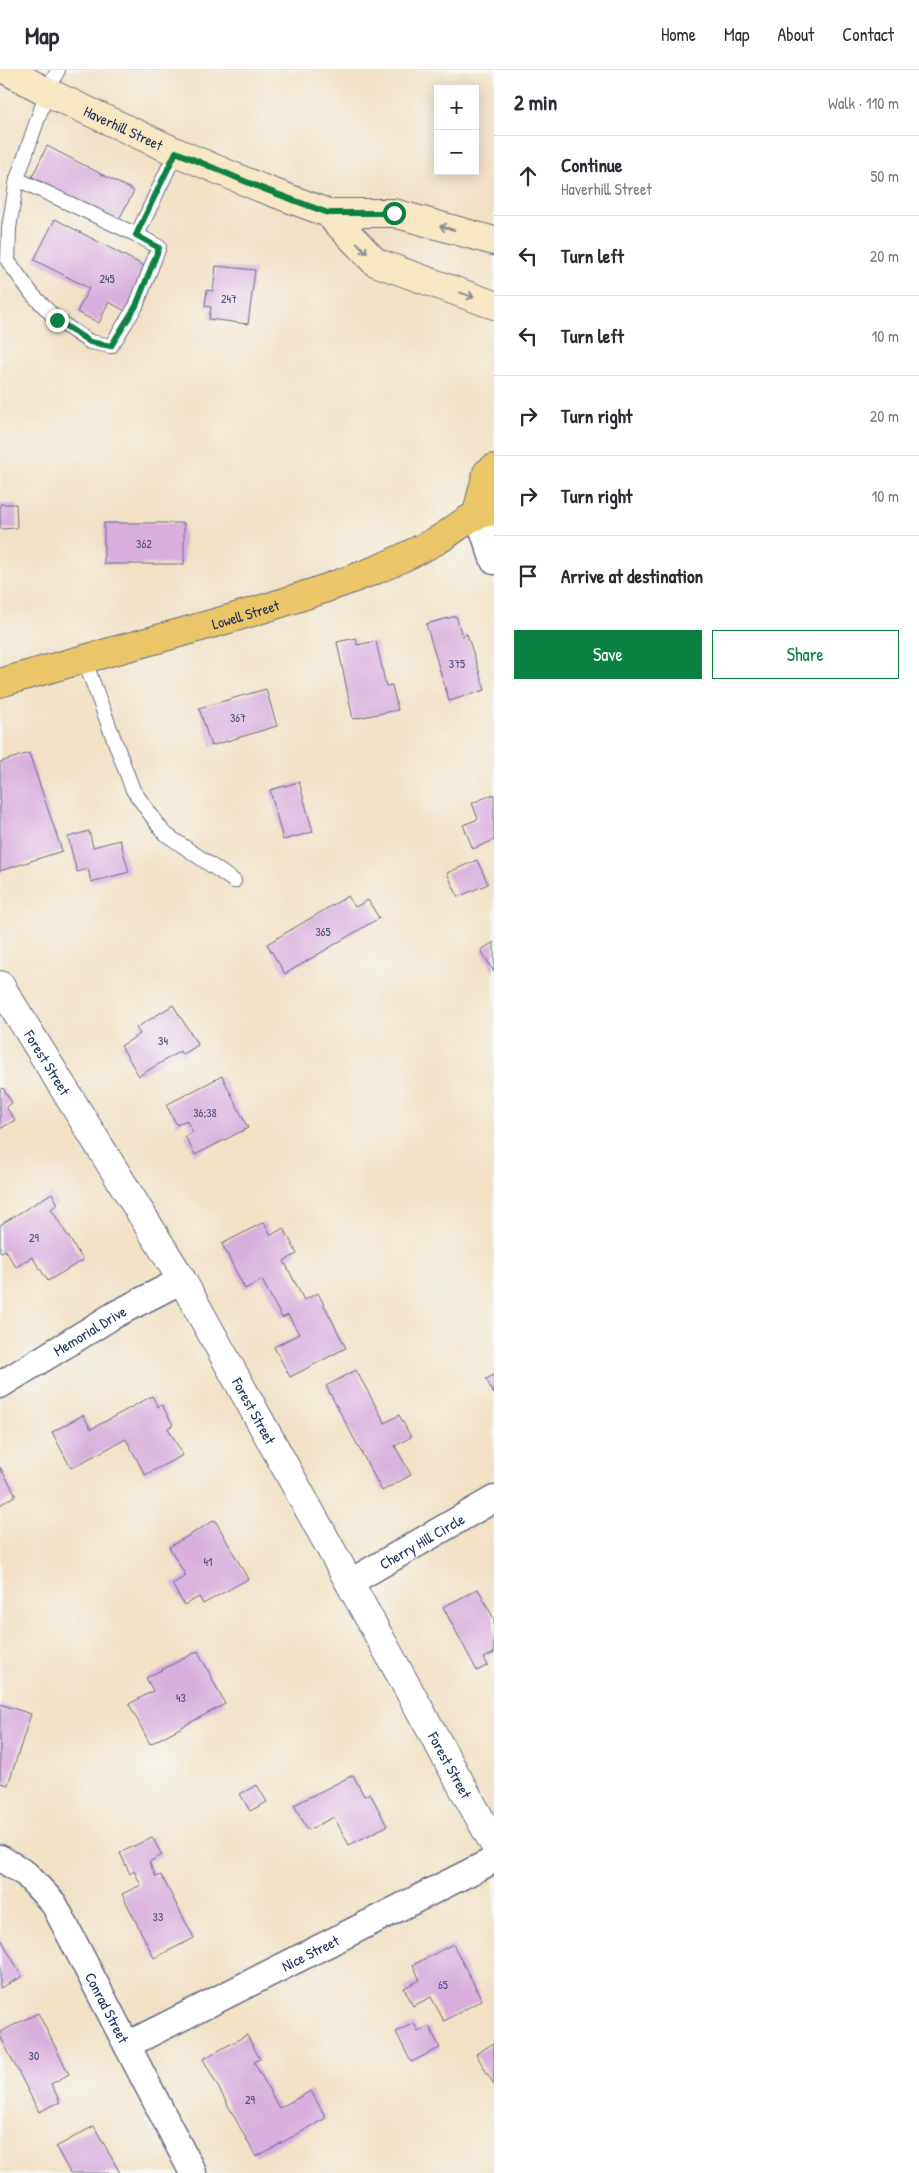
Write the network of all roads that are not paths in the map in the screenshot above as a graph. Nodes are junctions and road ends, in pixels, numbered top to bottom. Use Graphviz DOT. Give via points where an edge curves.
graph roads {
  1 [pos="6,70"];
  2 [pos="53,81"];
  3 [pos="176,152"];
  4 [pos="17,179"];
  5 [pos="328,213"];
  6 [pos="136,235"];
  7 [pos="494,241"];
  8 [pos="494,305"];
  9 [pos="494,468"];
  10 [pos="486,512"];
  11 [pos="494,561"];
  12 [pos="84,659"];
  13 [pos="0,683"];
  14 [pos="234,881"];
  15 [pos="0,985"];
  16 [pos="182,1280"];
  17 [pos="0,1385"];
  18 [pos="494,1499"];
  19 [pos="349,1583"];
  20 [pos="494,1844"];
  21 [pos="0,1858"];
  22 [pos="494,1860"];
  23 [pos="127,2046"];
  24 [pos="193,2173"];
  1 -- 2 [label="main road, Haverhill Street"];
  2 -- 3 [label="main road, Haverhill Street"];
  2 -- 4 [label="lane"];
  3 -- 5 [label="main road, Haverhill Street"];
  3 -- 6 [label="lane"];
  4 -- 6 [label="lane"];
  4 -- 6 [label="lane" via="9,228 8,261 32,294 57,320 90,342 111,346 136,306 159,248"];
  7 -- 5 [label="main road, Haverhill Street, one-way" via="394,213"];
  5 -- 8 [label="main road, Haverhill Street, one-way" via="375,262"];
  9 -- 10 [label="main road" via="487,473"];
  10 -- 11 [label="street"];
  10 -- 12 [label="main road, Lowell Street" via="374,570 300,597"];
  12 -- 13 [label="main road, Lowell Street"];
  12 -- 14 [label="lane" via="132,790 164,833"];
  15 -- 16 [label="street, Forest Street"];
  16 -- 17 [label="street, Memorial Drive" via="116,1314"];
  16 -- 19 [label="street, Forest Street"];
  18 -- 19 [label="street, Cherry Hill Circle"];
  19 -- 20 [label="street, Forest Street"];
  21 -- 23 [label="street, Conrad Street" via="26,1874 54,1904"];
  22 -- 23 [label="street, Nice Street"];
  23 -- 24 [label="street, Conrad Street"];
}
